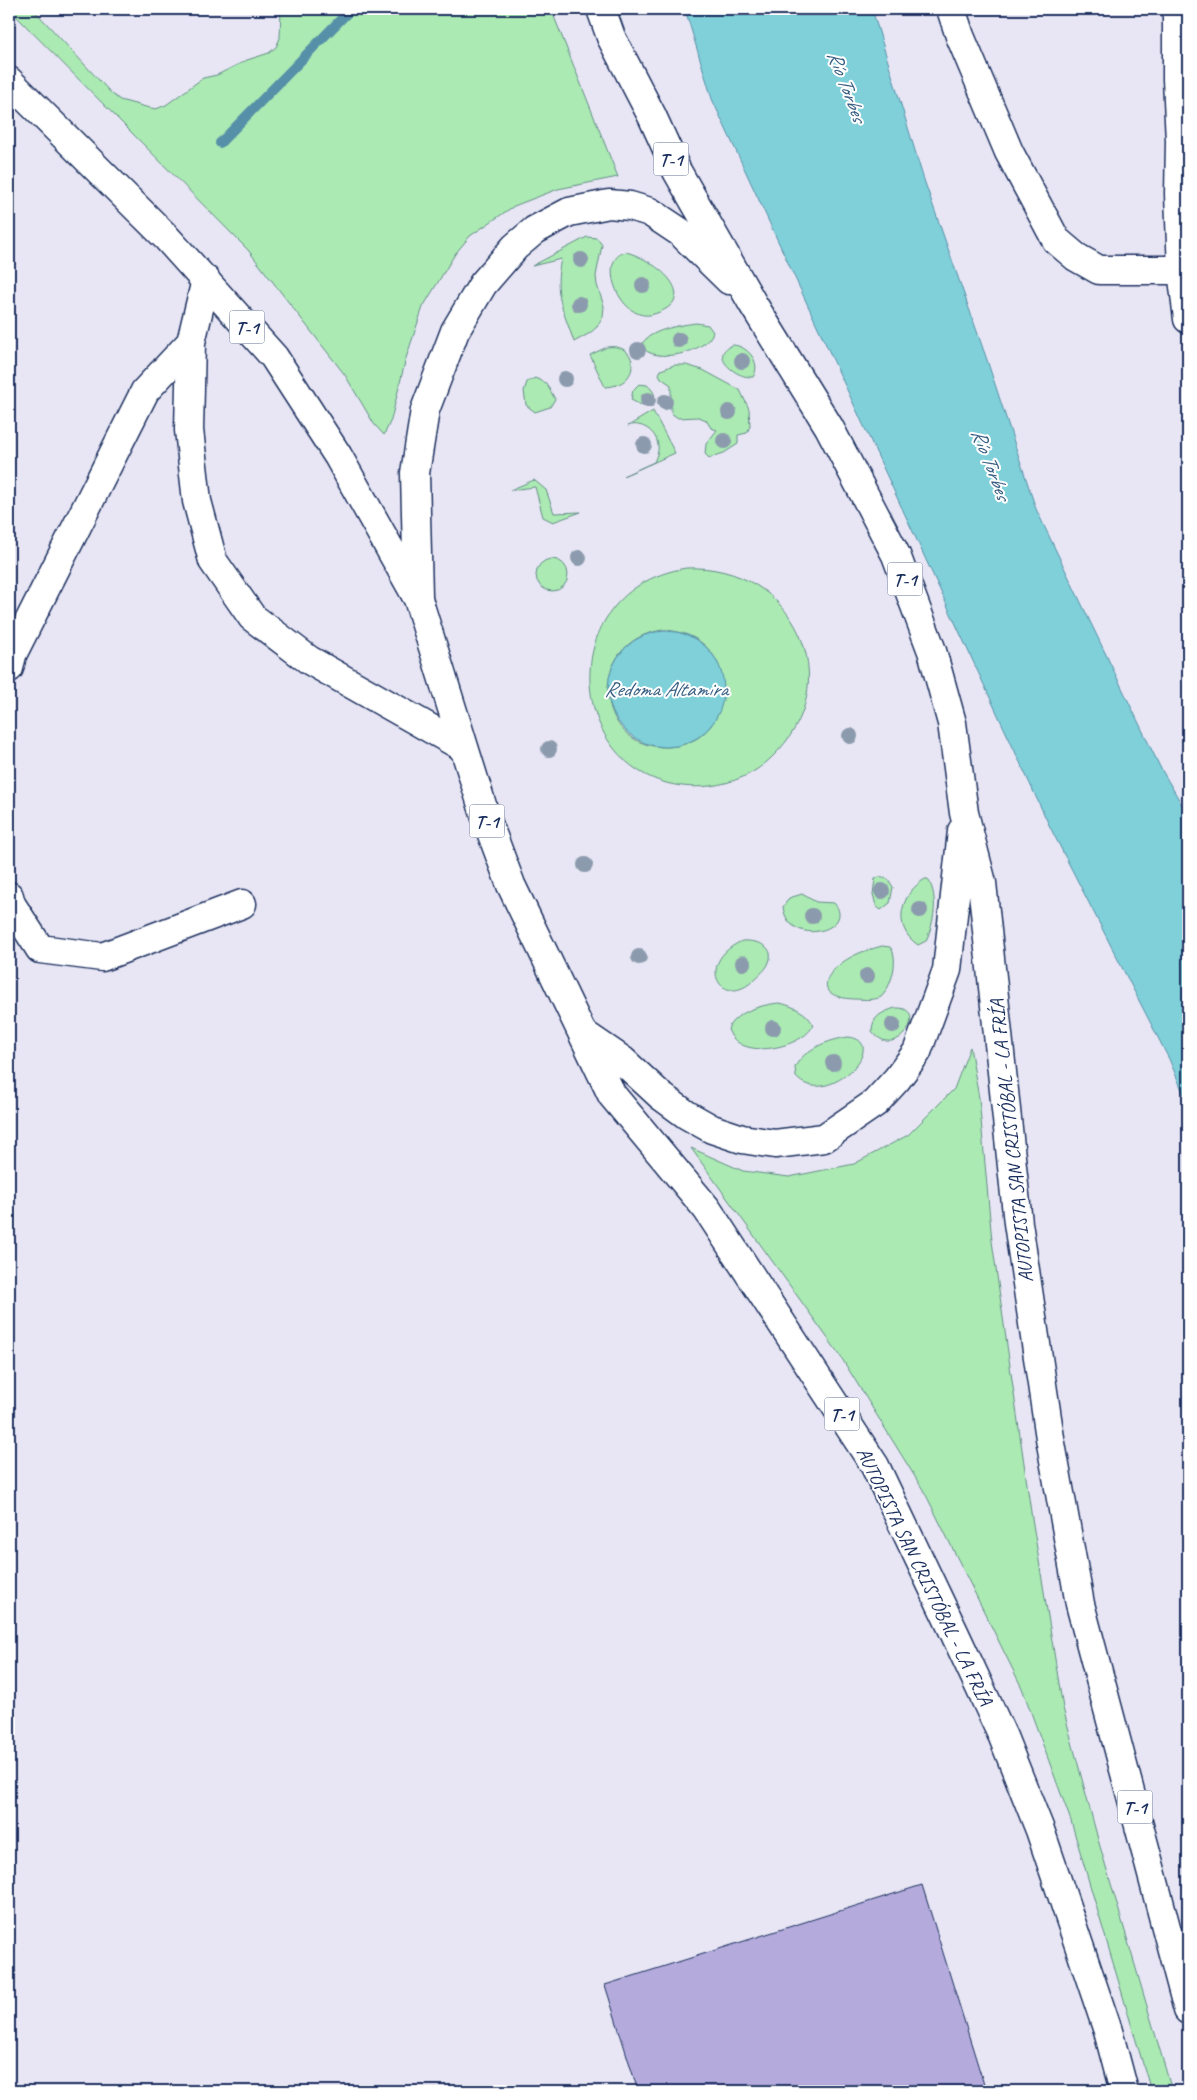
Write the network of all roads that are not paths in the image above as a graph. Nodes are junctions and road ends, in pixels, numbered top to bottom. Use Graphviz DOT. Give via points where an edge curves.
graph roads {
  1 [pos="601,9"];
  2 [pos="951,9"];
  3 [pos="1177,9"];
  4 [pos="1182,78"];
  5 [pos="9,81"];
  6 [pos="1182,270"];
  7 [pos="206,280"];
  8 [pos="753,304"];
  9 [pos="1188,319"];
  10 [pos="191,342"];
  11 [pos="418,599"];
  12 [pos="9,668"];
  13 [pos="463,747"];
  14 [pos="964,813"];
  15 [pos="9,896"];
  16 [pos="242,904"];
  17 [pos="582,1033"];
  18 [pos="1188,2010"];
  19 [pos="1124,2091"];
  1 -- 8 [label="main road, T-1" via="611,37 677,172"];
  2 -- 6 [label="main road" via="1009,152 1056,240 1099,270"];
  3 -- 4 [label="main road"];
  4 -- 6 [label="main road" via="1179,194"];
  5 -- 7 [label="main road, T-1"];
  6 -- 9 [label="main road"];
  7 -- 10 [label="main road"];
  7 -- 11 [label="main road, T-1" via="274,356 338,456"];
  8 -- 11 [label="main road" via="680,232 650,212 630,206 609,204 569,212 535,230 515,246 483,284 455,332 425,410 415,473"];
  8 -- 14 [label="main road, AUTOPISTA SAN CRISTÓBAL - LA FRÍA / T-1" via="829,427 896,555 932,651 952,724"];
  10 -- 12 [label="main road" via="145,391 12,655"];
  10 -- 13 [label="main road" via="189,430 197,501 213,561 252,617 309,660"];
  11 -- 13 [label="main road, T-1"];
  13 -- 17 [label="main road, T-1" via="511,885"];
  14 -- 17 [label="main road" via="947,970 917,1052 875,1103 824,1138 775,1144 742,1139 712,1129 674,1106 622,1060"];
  14 -- 18 [label="main road, AUTOPISTA SAN CRISTÓBAL - LA FRÍA / T-1" via="982,883 1018,1223 1050,1438 1080,1604"];
  15 -- 16 [label="main road" via="40,949 102,957"];
  17 -- 19 [label="main road, AUTOPISTA SAN CRISTÓBAL - LA FRÍA / T-1" via="612,1095 707,1209 875,1466 1014,1763 1108,2031"];
}
